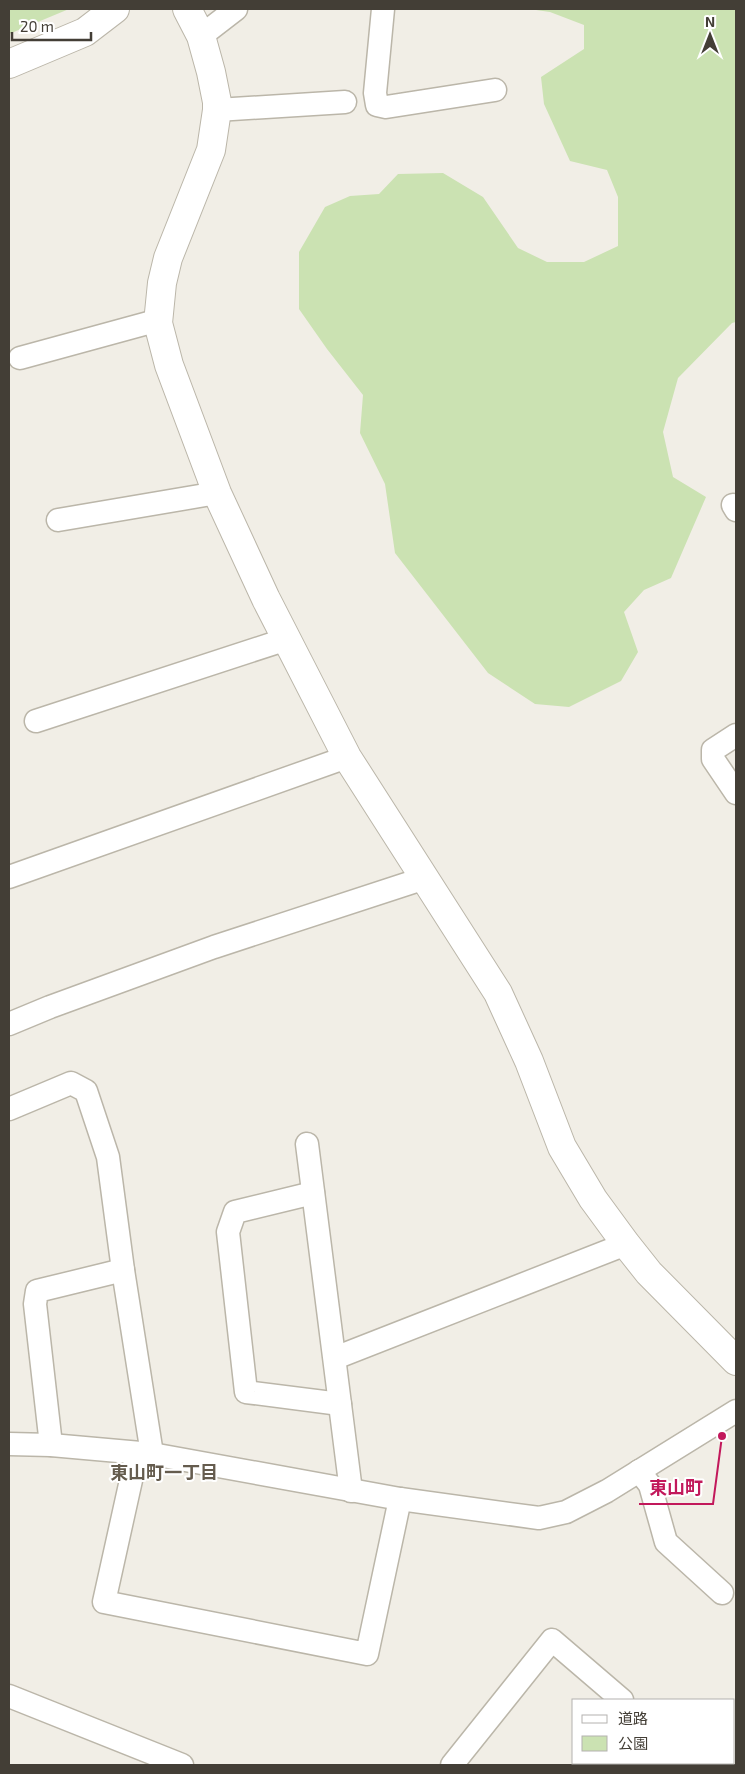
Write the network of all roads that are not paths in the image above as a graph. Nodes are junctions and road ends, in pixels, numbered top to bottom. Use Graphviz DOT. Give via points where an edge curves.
graph roads {
  1 [pos="115,9"];
  2 [pos="187,9"];
  3 [pos="236,9"];
  4 [pos="383,9"];
  5 [pos="201,36"];
  6 [pos="9,64"];
  7 [pos="495,90"];
  8 [pos="345,102"];
  9 [pos="217,110"];
  10 [pos="159,320"];
  11 [pos="20,358"];
  12 [pos="217,493"];
  13 [pos="58,520"];
  14 [pos="287,639"];
  15 [pos="36,721"];
  16 [pos="736,735"];
  17 [pos="347,756"];
  18 [pos="736,793"];
  19 [pos="9,877"];
  20 [pos="425,878"];
  21 [pos="9,1024"];
  22 [pos="9,1109"];
  23 [pos="307,1144"];
  24 [pos="313,1194"];
  25 [pos="626,1244"];
  26 [pos="123,1270"];
  27 [pos="335,1358"];
  28 [pos="736,1361"];
  29 [pos="340,1404"];
  30 [pos="736,1411"];
  31 [pos="9,1444"];
  32 [pos="51,1445"];
  33 [pos="144,1454"];
  34 [pos="639,1471"];
  35 [pos="351,1491"];
  36 [pos="400,1499"];
  37 [pos="722,1593"];
  38 [pos="9,1696"];
  39 [pos="621,1699"];
  40 [pos="182,1765"];
  41 [pos="452,1765"];
  1 -- 6 [label="street" via="85,32"];
  2 -- 5 [label="street"];
  3 -- 5 [label="street"];
  4 -- 7 [label="street" via="375,93 378,105"];
  5 -- 9 [label="street"];
  8 -- 9 [label="street"];
  9 -- 10 [label="street" via="210,150 168,258"];
  10 -- 11 [label="street"];
  10 -- 12 [label="street" via="169,365"];
  12 -- 13 [label="street"];
  12 -- 14 [label="street"];
  14 -- 15 [label="street"];
  14 -- 17 [label="street"];
  16 -- 18 [label="street" via="713,750 713,759"];
  17 -- 19 [label="street"];
  17 -- 20 [label="street"];
  20 -- 21 [label="street" via="214,947"];
  20 -- 25 [label="street" via="498,993 562,1147 593,1199"];
  22 -- 26 [label="street" via="71,1083 86,1091 108,1157"];
  23 -- 24 [label="street"];
  24 -- 27 [label="street"];
  24 -- 29 [label="street" via="235,1212 228,1232 246,1392"];
  25 -- 27 [label="street"];
  25 -- 28 [label="street" via="649,1273"];
  26 -- 32 [label="street" via="37,1291 35,1304"];
  26 -- 33 [label="street"];
  27 -- 29 [label="street"];
  29 -- 35 [label="street"];
  30 -- 34 [label="street"];
  31 -- 32 [label="street"];
  32 -- 33 [label="street"];
  33 -- 35 [label="street"];
  33 -- 36 [label="street" via="104,1602 368,1654"];
  34 -- 36 [label="street" via="566,1512 539,1518"];
  34 -- 37 [label="street" via="650,1485 666,1542"];
  35 -- 36 [label="street"];
  38 -- 40 [label="street"];
  39 -- 41 [label="street" via="552,1640"];
}
